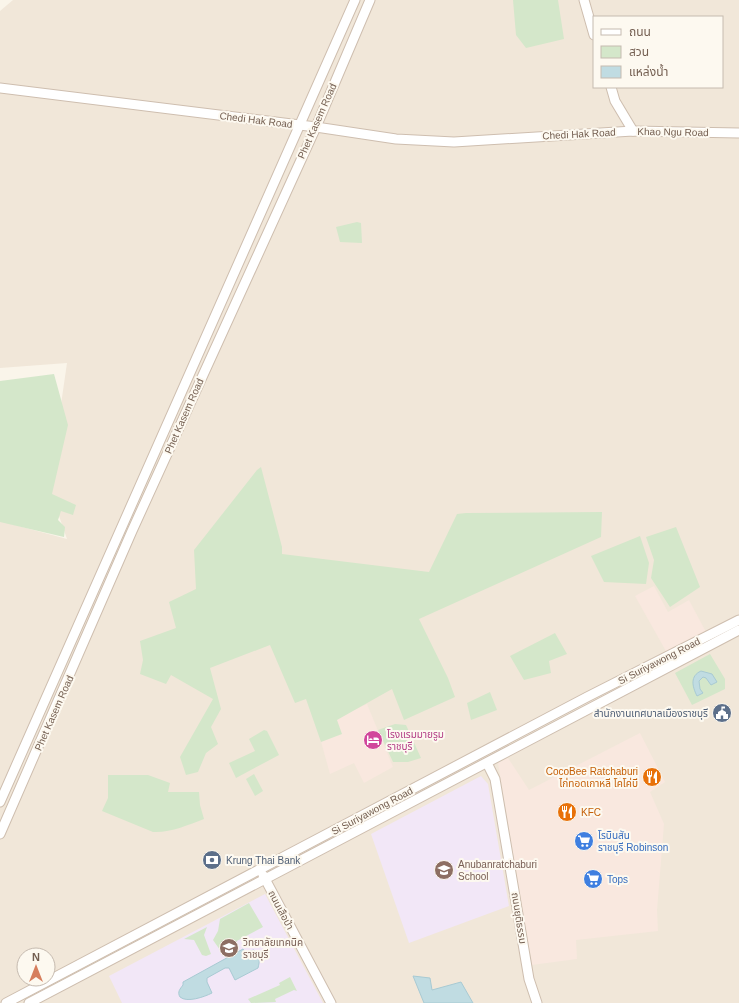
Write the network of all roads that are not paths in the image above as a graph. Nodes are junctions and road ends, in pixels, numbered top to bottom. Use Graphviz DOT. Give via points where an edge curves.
graph roads {
  1 [pos="355,0"];
  2 [pos="370,0"];
  3 [pos="584,0"];
  4 [pos="593,32"];
  5 [pos="0,88"];
  6 [pos="611,88"];
  7 [pos="301,125"];
  8 [pos="316,127"];
  9 [pos="633,131"];
  10 [pos="739,133"];
  11 [pos="118,535"];
  12 [pos="128,540"];
  13 [pos="739,620"];
  14 [pos="739,630"];
  15 [pos="487,763"];
  16 [pos="0,802"];
  17 [pos="0,834"];
  18 [pos="325,836"];
  19 [pos="329,845"];
  20 [pos="260,870"];
  21 [pos="265,880"];
  22 [pos="6,1003"];
  23 [pos="29,1003"];
  24 [pos="330,1003"];
  25 [pos="537,1003"];
  1 -- 7 [label="main road, Phet Kasem Road"];
  2 -- 8 [label="main road, Phet Kasem Road"];
  3 -- 4 [label="main road"];
  5 -- 7 [label="main road, Chedi Hak Road"];
  6 -- 9 [label="main road, Khao Ngu Road" via="615,101"];
  7 -- 8 [label="main road, Chedi Hak Road"];
  7 -- 11 [label="main road, Phet Kasem Road"];
  8 -- 9 [label="main road, Chedi Hak Road" via="396,139 454,142"];
  8 -- 12 [label="main road, Phet Kasem Road"];
  9 -- 10 [label="main road, Khao Ngu Road"];
  11 -- 12 [label="main road"];
  11 -- 16 [label="main road, Phet Kasem Road"];
  12 -- 17 [label="main road, Phet Kasem Road"];
  13 -- 18 [label="main road, Si Suriyawong Road" via="587,697"];
  14 -- 15 [label="main road, Si Suriyawong Road"];
  15 -- 19 [label="main road, Si Suriyawong Road"];
  15 -- 25 [label="main road, ถนนยุติธรรม" via="495,779 529,979"];
  18 -- 19 [label="main road"];
  18 -- 20 [label="main road, Si Suriyawong Road"];
  19 -- 21 [label="main road, Si Suriyawong Road"];
  20 -- 21 [label="main road, ถนนเสือป่า"];
  20 -- 22 [label="main road, Si Suriyawong Road"];
  21 -- 23 [label="main road, Si Suriyawong Road"];
  21 -- 24 [label="main road, ถนนเสือป่า"];
}
